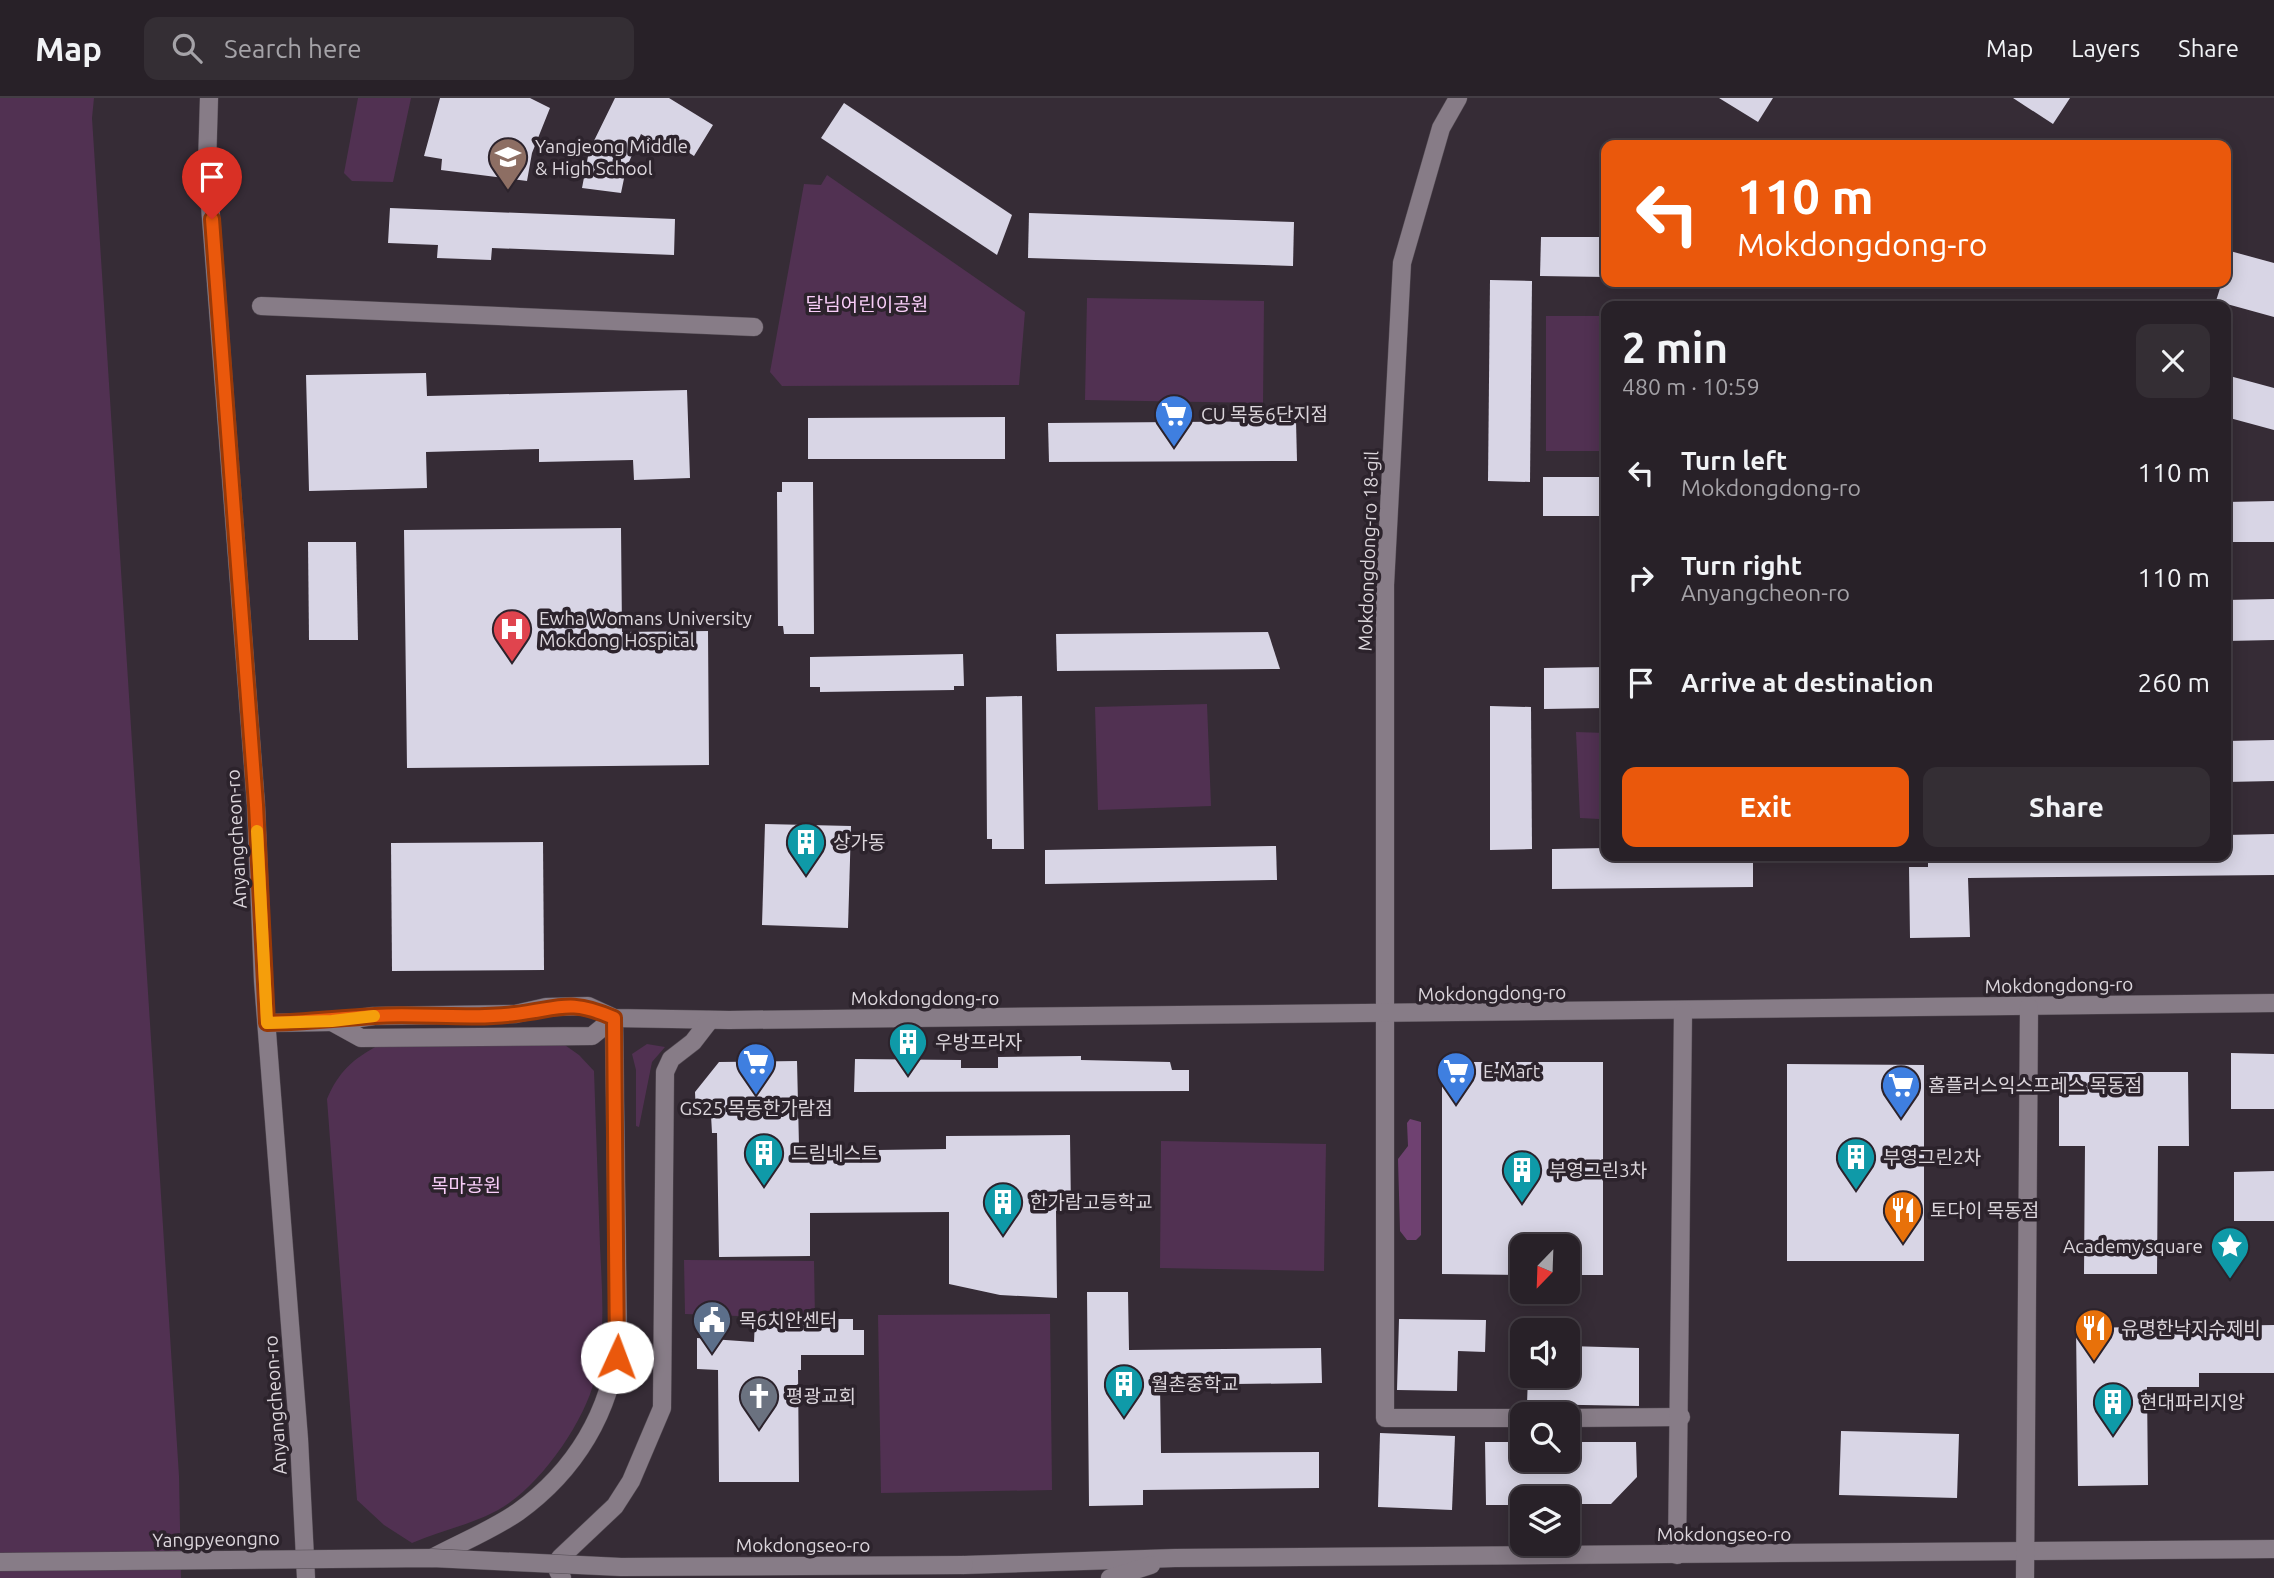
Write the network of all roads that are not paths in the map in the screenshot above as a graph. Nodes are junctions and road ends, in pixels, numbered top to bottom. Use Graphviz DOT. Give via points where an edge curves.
graph roads {
  1 [pos="209,98"];
  2 [pos="1458,98"];
  3 [pos="261,306"];
  4 [pos="754,327"];
  5 [pos="2274,1003"];
  6 [pos="2029,1007"];
  7 [pos="1683,1011"];
  8 [pos="1385,1016"];
  9 [pos="614,1018"];
  10 [pos="710,1020"];
  11 [pos="332,1021"];
  12 [pos="267,1023"];
  13 [pos="1510,1418"];
  14 [pos="1580,1418"];
  15 [pos="1681,1418"];
  16 [pos="2274,1549"];
  17 [pos="2024,1553"];
  18 [pos="1677,1555"];
  19 [pos="432,1558"];
  20 [pos="1175,1558"];
  21 [pos="0,1562"];
  22 [pos="306,1578"];
  23 [pos="562,1578"];
  24 [pos="1110,1578"];
  25 [pos="2025,1578"];
  1 -- 12 [label="main road, Anyangcheon-ro" via="207,166 255,791"];
  2 -- 8 [label="main road, Mokdongdong-ro 18-gil" via="1441,128 1402,262 1385,585"];
  3 -- 4 [label="main road"];
  5 -- 6 [label="main road, Mokdongdong-ro"];
  6 -- 7 [label="main road, Mokdongdong-ro"];
  6 -- 17 [label="main road"];
  7 -- 8 [label="main road, Mokdongdong-ro"];
  7 -- 15 [label="main road"];
  8 -- 10 [label="main road, Mokdongdong-ro"];
  8 -- 13 [label="main road, Mokdongdong-ro 18-gil" via="1385,1418"];
  9 -- 10 [label="main road, Mokdongdong-ro"];
  9 -- 11 [label="main road, Mokdongdong-ro" via="588,1006 574,1006 515,1014"];
  9 -- 11 [label="main road" via="592,1036 361,1038"];
  9 -- 19 [label="main road" via="618,1328 615,1373 606,1402 579,1452 545,1490 516,1513"];
  10 -- 23 [label="main road" via="693,1042 671,1059 665,1072 662,1408 631,1481 615,1506 560,1558"];
  11 -- 12 [label="main road, Mokdongdong-ro"];
  12 -- 22 [label="main road, Anyangcheon-ro"];
  14 -- 15 [label="main road"];
  15 -- 18 [label="main road"];
  16 -- 17 [label="main road, Mokdongseo-ro"];
  17 -- 18 [label="main road, Mokdongseo-ro"];
  17 -- 25 [label="main road"];
  18 -- 20 [label="main road, Mokdongseo-ro"];
  19 -- 20 [label="main road, Mokdongseo-ro, bridge" via="621,1566 964,1565"];
  19 -- 21 [label="main road, Yangpyeongno, bridge"];
  20 -- 24 [label="main road, Mokdongseo-ro"];
}
